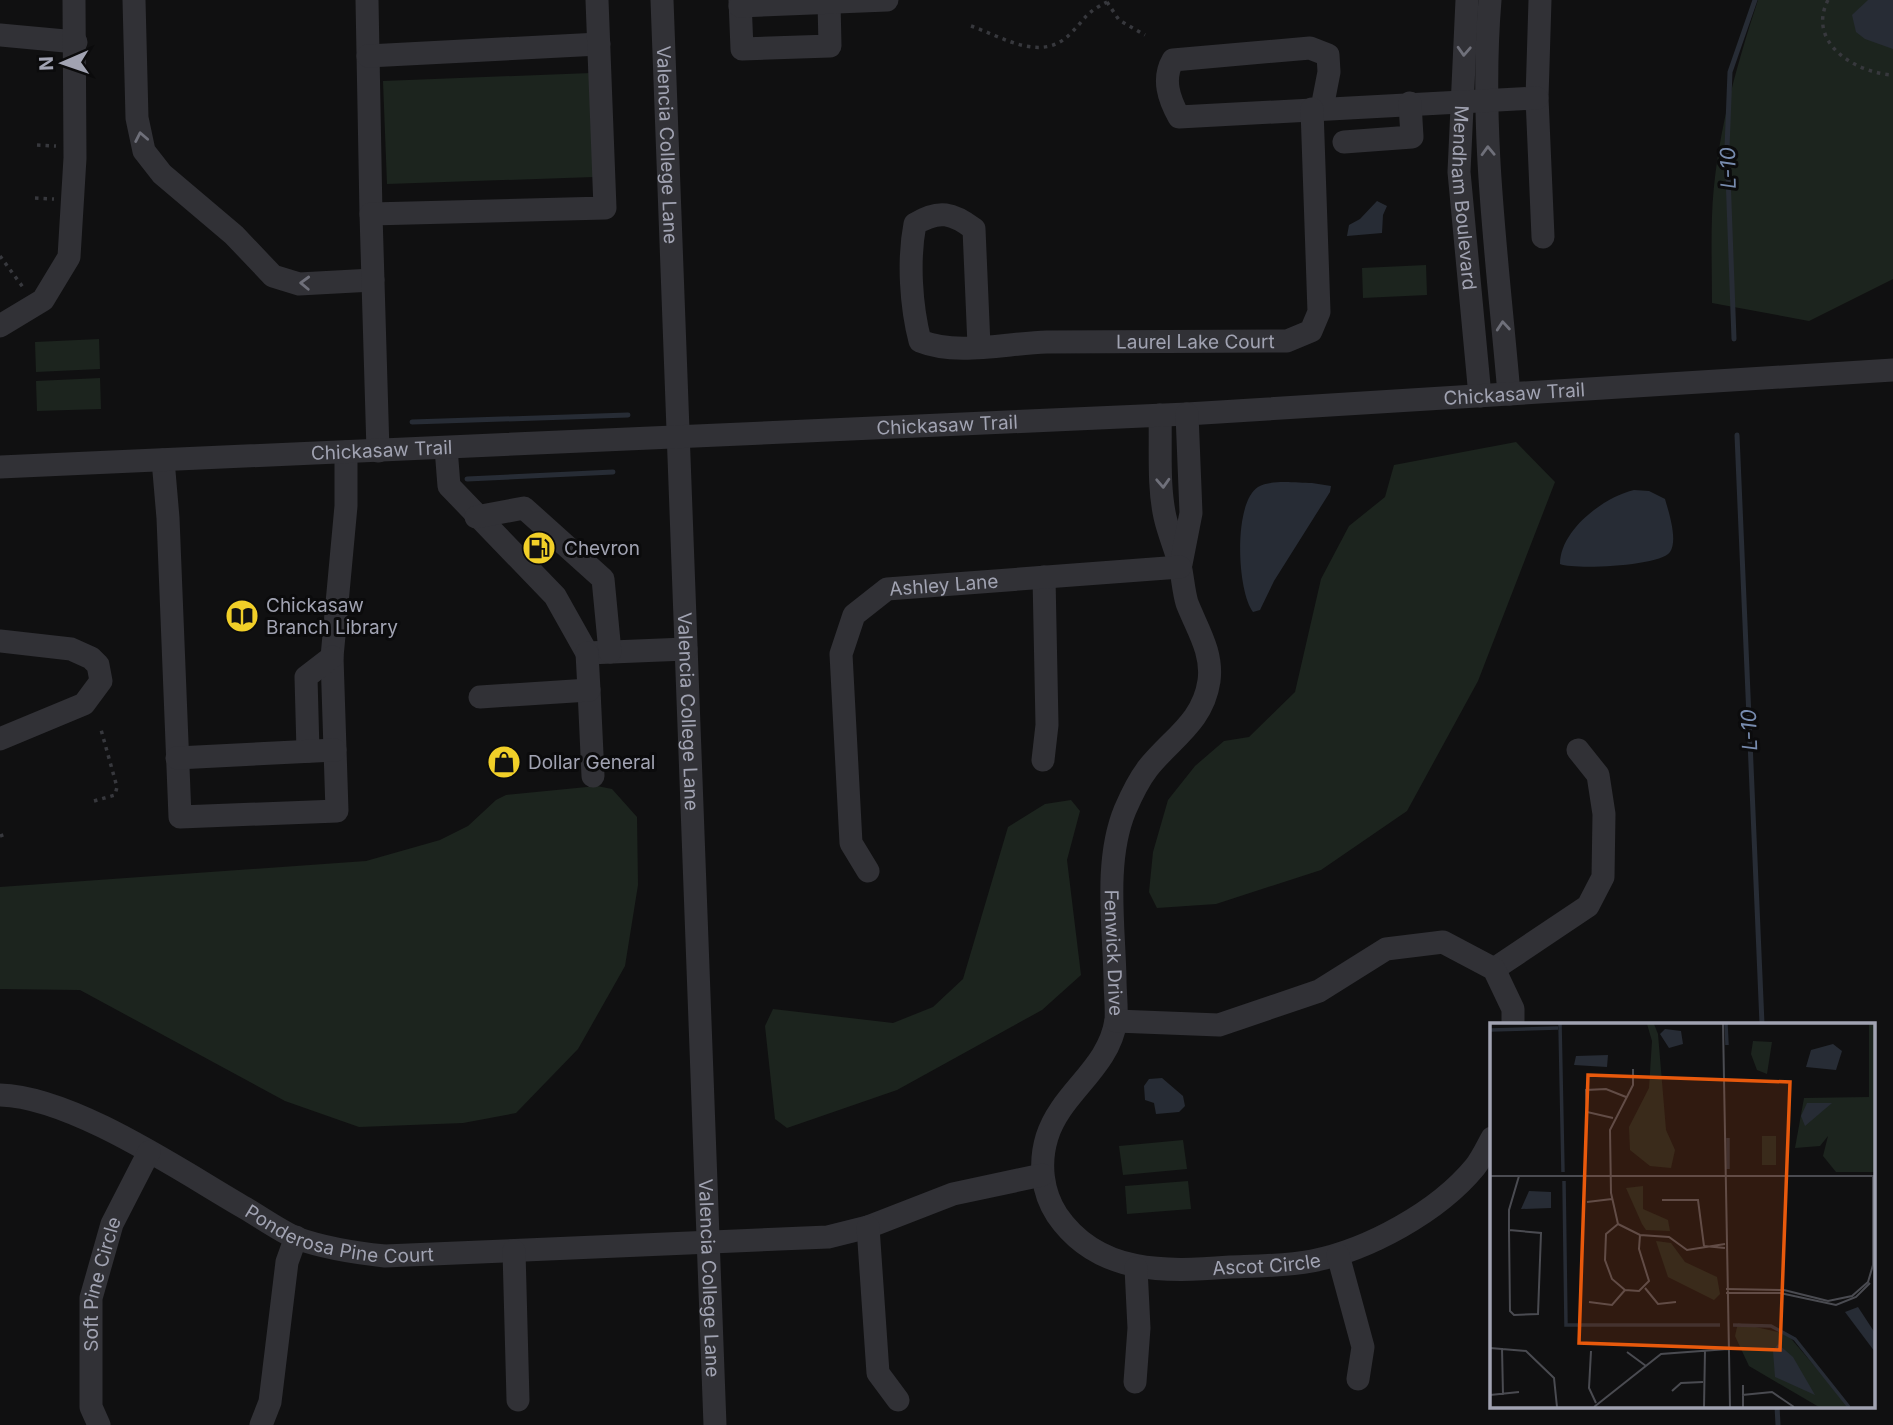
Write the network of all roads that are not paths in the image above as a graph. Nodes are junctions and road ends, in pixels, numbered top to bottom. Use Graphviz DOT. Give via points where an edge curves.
graph roads {
  1 [pos="74,0"];
  2 [pos="134,0"];
  3 [pos="367,0"];
  4 [pos="597,0"];
  5 [pos="662,0"];
  6 [pos="887,0"];
  7 [pos="1467,0"];
  8 [pos="1490,0"];
  9 [pos="1540,0"];
  10 [pos="829,2"];
  11 [pos="740,3"];
  12 [pos="0,35"];
  13 [pos="76,42"];
  14 [pos="599,44"];
  15 [pos="368,56"];
  16 [pos="1537,98"];
  17 [pos="1461,101"];
  18 [pos="1487,101"];
  19 [pos="1409,103"];
  20 [pos="1317,108"];
  21 [pos="1345,142"];
  22 [pos="371,214"];
  23 [pos="1543,237"];
  24 [pos="373,281"];
  25 [pos="0,326"];
  26 [pos="979,346"];
  27 [pos="1893,370"];
  28 [pos="1509,394"];
  29 [pos="1479,396"];
  30 [pos="1187,414"];
  31 [pos="1160,415"];
  32 [pos="677,438"];
  33 [pos="446,448"];
  34 [pos="378,451"];
  35 [pos="346,452"];
  36 [pos="163,460"];
  37 [pos="0,467"];
  38 [pos="476,517"];
  39 [pos="1180,567"];
  40 [pos="1044,577"];
  41 [pos="0,641"];
  42 [pos="686,649"];
  43 [pos="611,652"];
  44 [pos="587,653"];
  45 [pos="332,657"];
  46 [pos="589,691"];
  47 [pos="480,697"];
  48 [pos="0,739"];
  49 [pos="335,750"];
  50 [pos="1578,750"];
  51 [pos="308,751"];
  52 [pos="177,758"];
  53 [pos="1043,760"];
  54 [pos="593,776"];
  55 [pos="868,871"];
  56 [pos="1494,969"];
  57 [pos="1116,1021"];
  58 [pos="1513,1023"];
  59 [pos="0,1095"];
  60 [pos="1490,1141"];
  61 [pos="149,1152"];
  62 [pos="1042,1175"];
  63 [pos="868,1227"];
  64 [pos="296,1237"];
  65 [pos="709,1242"];
  66 [pos="514,1251"];
  67 [pos="1338,1255"];
  68 [pos="1136,1268"];
  69 [pos="1358,1379"];
  70 [pos="1135,1382"];
  71 [pos="518,1400"];
  72 [pos="898,1400"];
  73 [pos="99,1425"];
  74 [pos="261,1425"];
  75 [pos="715,1425"];
  1 -- 13 [label="street"];
  24 -- 2 [label="street, one-way" via="299,284 273,276 234,235 162,174 144,151 137,118"];
  3 -- 15 [label="street"];
  4 -- 14 [label="street"];
  5 -- 32 [label="street, Valencia College Lane"];
  6 -- 10 [label="street"];
  7 -- 17 [label="street, Mendham Boulevard, one-way"];
  8 -- 18 [label="street, Mendham Boulevard"];
  9 -- 16 [label="street"];
  10 -- 11 [label="street"];
  10 -- 11 [label="street" via="831,46 742,49"];
  12 -- 13 [label="street"];
  13 -- 25 [label="street" via="69,257 52,290 36,306"];
  14 -- 15 [label="street"];
  14 -- 22 [label="street" via="605,208"];
  15 -- 22 [label="street"];
  16 -- 18 [label="street"];
  16 -- 23 [label="street"];
  17 -- 18 [label="street"];
  17 -- 19 [label="street"];
  17 -- 29 [label="street, Mendham Boulevard" via="1459,172"];
  28 -- 18 [label="street, Mendham Boulevard, one-way"];
  19 -- 20 [label="street"];
  19 -- 21 [label="street" via="1412,137"];
  20 -- 20 [label="street, Laurel Lake Court" via="1179,117 1170,100 1167,71 1173,60 1310,48 1328,55 1329,72"];
  20 -- 26 [label="street, Laurel Lake Court" via="1319,312 1311,331 1287,341"];
  22 -- 24 [label="street"];
  24 -- 34 [label="street"];
  26 -- 26 [label="street, Laurel Lake Court" via="974,229 956,215 929,215 915,224 912,242 920,341 936,348"];
  27 -- 28 [label="street, Chickasaw Trail"];
  28 -- 29 [label="street, Chickasaw Trail"];
  29 -- 30 [label="street, Chickasaw Trail"];
  30 -- 31 [label="street, Chickasaw Trail"];
  30 -- 39 [label="street, Fenwick Drive" via="1191,513"];
  31 -- 32 [label="street, Chickasaw Trail"];
  31 -- 39 [label="street, Fenwick Drive, one-way" via="1164,515"];
  32 -- 33 [label="street, Chickasaw Trail"];
  32 -- 42 [label="street, Valencia College Lane"];
  33 -- 34 [label="street, Chickasaw Trail"];
  33 -- 38 [label="street" via="449,486"];
  34 -- 35 [label="street, Chickasaw Trail"];
  35 -- 36 [label="street, Chickasaw Trail"];
  35 -- 45 [label="street"];
  36 -- 37 [label="street, Chickasaw Trail"];
  36 -- 52 [label="street"];
  38 -- 43 [label="street" via="524,508 603,579"];
  38 -- 44 [label="street" via="555,596"];
  39 -- 40 [label="street, Ashley Lane"];
  39 -- 57 [label="street, Fenwick Drive" via="1186,601 1208,653 1209,682 1190,726 1141,778 1117,834 1113,883"];
  40 -- 53 [label="street" via="1047,725"];
  40 -- 55 [label="street, Ashley Lane" via="887,589 854,615 841,654 851,843"];
  41 -- 48 [label="street" via="82,653 97,665 101,681 85,704"];
  42 -- 43 [label="street"];
  42 -- 65 [label="street, Valencia College Lane"];
  43 -- 44 [label="street"];
  44 -- 46 [label="street"];
  45 -- 49 [label="street"];
  45 -- 51 [label="street" via="306,677"];
  46 -- 47 [label="street"];
  46 -- 54 [label="street"];
  49 -- 51 [label="street"];
  49 -- 52 [label="street" via="337,811 180,817"];
  50 -- 56 [label="street" via="1598,775 1604,814 1603,877 1588,906"];
  51 -- 52 [label="street"];
  56 -- 57 [label="street" via="1443,942 1386,949 1319,991 1219,1025"];
  56 -- 58 [label="street" via="1513,1009"];
  57 -- 62 [label="street, Fenwick Drive" via="1091,1075 1063,1105 1048,1137"];
  59 -- 61 [label="street, Ponderosa Pine Court" via="59,1106"];
  60 -- 67 [label="street, Ascot Circle" via="1474,1167 1432,1205 1384,1236"];
  61 -- 64 [label="street, Ponderosa Pine Court"];
  61 -- 73 [label="street, Soft Pine Circle" via="112,1224 91,1298 91,1394"];
  62 -- 63 [label="street" via="953,1194"];
  62 -- 68 [label="street, Ascot Circle" via="1055,1212 1073,1234 1116,1263"];
  63 -- 65 [label="street" via="828,1237"];
  63 -- 72 [label="street" via="878,1374"];
  64 -- 66 [label="street, Ponderosa Pine Court" via="385,1256"];
  64 -- 74 [label="street" via="287,1262 270,1402"];
  65 -- 66 [label="street, Ponderosa Pine Court"];
  65 -- 75 [label="street, Valencia College Lane"];
  66 -- 71 [label="street"];
  67 -- 68 [label="street, Ascot Circle" via="1279,1265"];
  67 -- 69 [label="street" via="1363,1347"];
  68 -- 70 [label="street" via="1139,1328"];
}
